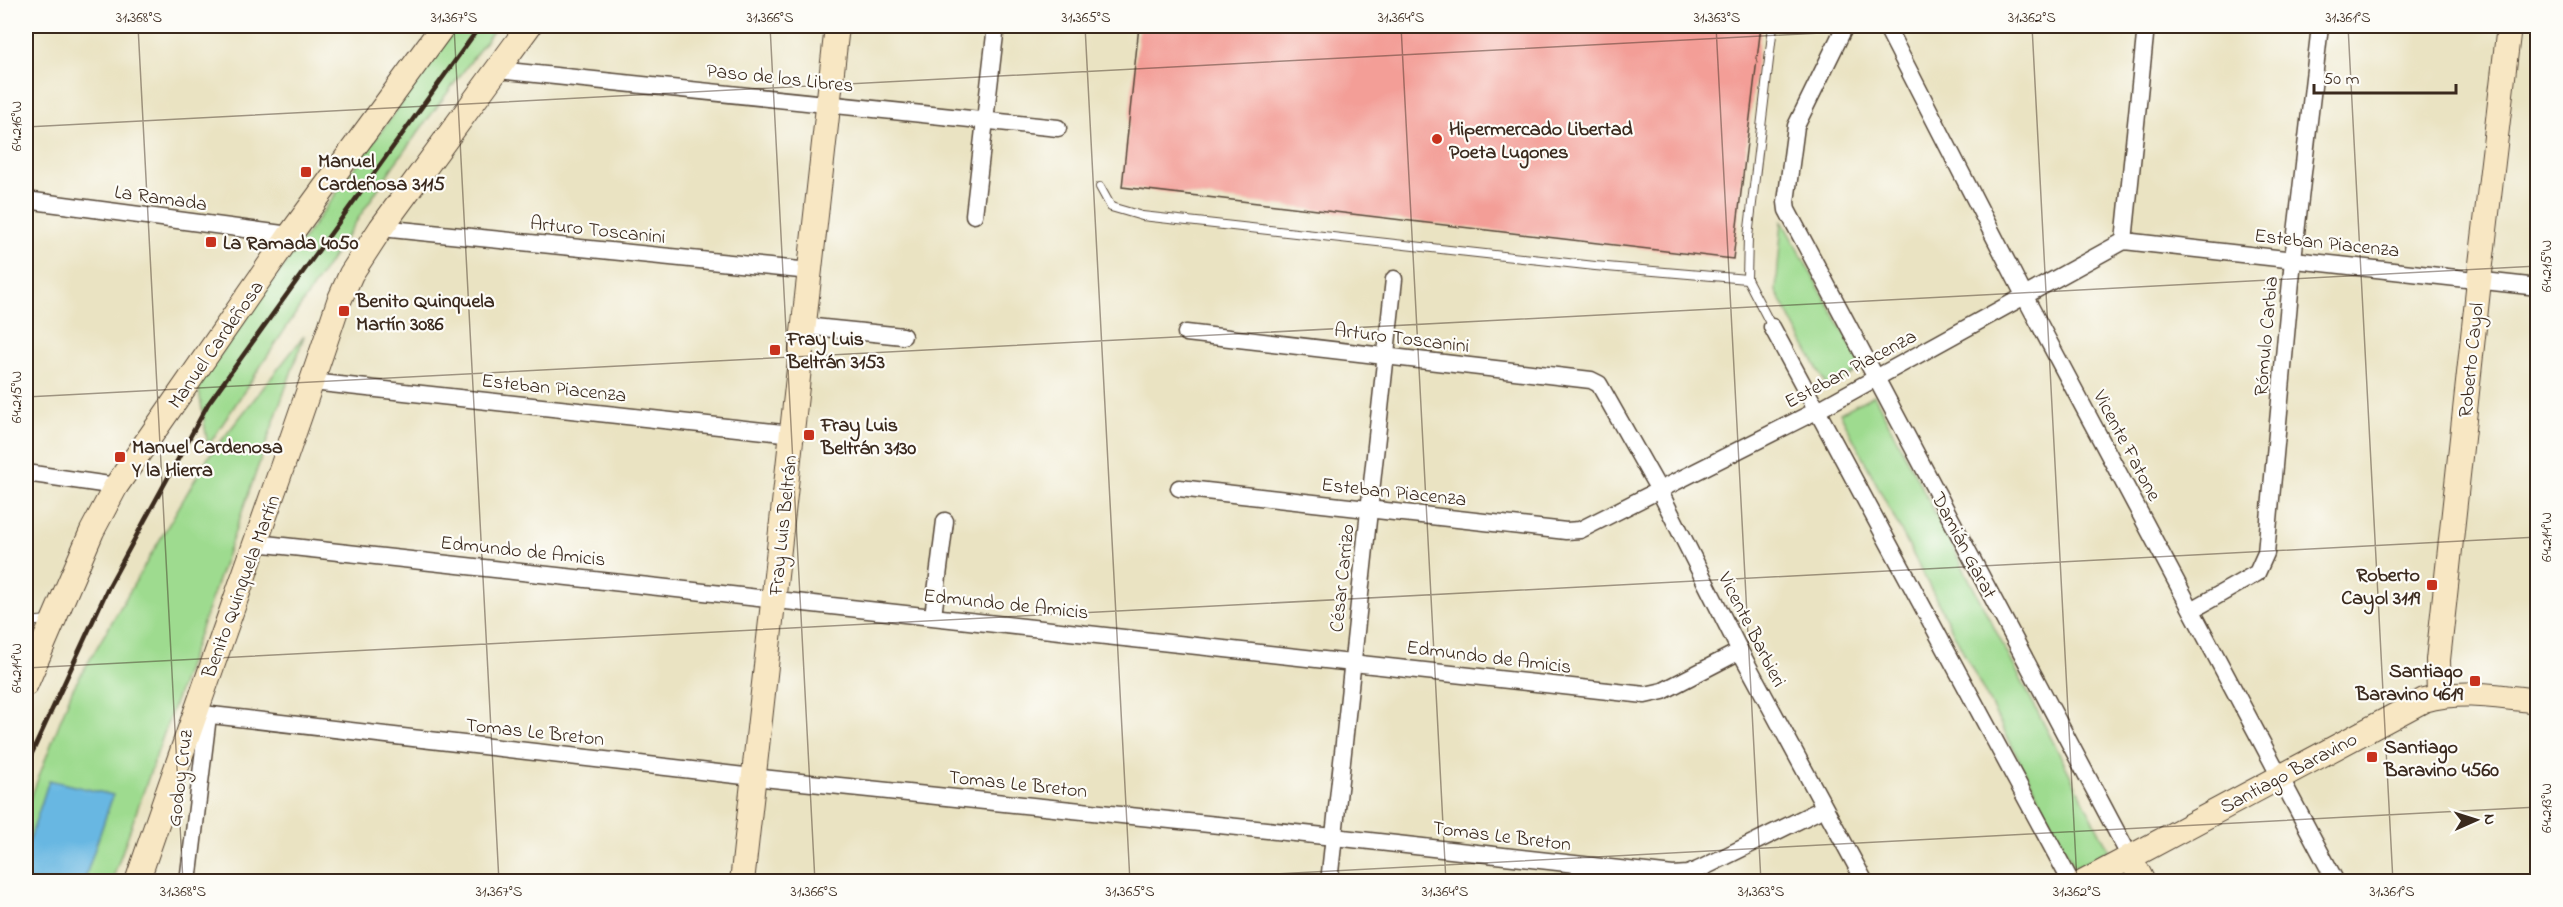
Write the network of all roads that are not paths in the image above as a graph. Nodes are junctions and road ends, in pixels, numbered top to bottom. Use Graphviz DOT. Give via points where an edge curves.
graph roads {
  1 [pos="443,26"];
  2 [pos="529,26"];
  3 [pos="837,26"];
  4 [pos="996,26"];
  5 [pos="1773,26"];
  6 [pos="1845,26"];
  7 [pos="1886,26"];
  8 [pos="2146,26"];
  9 [pos="2320,26"];
  10 [pos="2509,26"];
  11 [pos="497,70"];
  12 [pos="829,103"];
  13 [pos="985,120"];
  14 [pos="1058,128"];
  15 [pos="1100,187"];
  16 [pos="26,200"];
  17 [pos="974,215"];
  18 [pos="381,228"];
  19 [pos="290,235"];
  20 [pos="2124,241"];
  21 [pos="2293,259"];
  22 [pos="810,271"];
  23 [pos="1394,279"];
  24 [pos="1747,279"];
  25 [pos="2479,281"];
  26 [pos="2538,287"];
  27 [pos="2025,297"];
  28 [pos="804,326"];
  29 [pos="1772,327"];
  30 [pos="1186,333"];
  31 [pos="903,336"];
  32 [pos="1385,357"];
  33 [pos="1876,377"];
  34 [pos="312,382"];
  35 [pos="1606,394"];
  36 [pos="1818,410"];
  37 [pos="792,434"];
  38 [pos="26,473"];
  39 [pos="116,486"];
  40 [pos="1179,488"];
  41 [pos="1659,490"];
  42 [pos="1370,509"];
  43 [pos="945,521"];
  44 [pos="256,543"];
  45 [pos="774,599"];
  46 [pos="2192,610"];
  47 [pos="933,616"];
  48 [pos="53,620"];
  49 [pos="26,622"];
  50 [pos="1740,651"];
  51 [pos="1353,661"];
  52 [pos="26,684"];
  53 [pos="2439,696"];
  54 [pos="2538,701"];
  55 [pos="201,715"];
  56 [pos="2279,776"];
  57 [pos="753,777"];
  58 [pos="1824,808"];
  59 [pos="1334,837"];
  60 [pos="2130,857"];
  61 [pos="137,882"];
  62 [pos="188,882"];
  63 [pos="742,882"];
  64 [pos="1329,882"];
  65 [pos="1865,882"];
  66 [pos="2071,882"];
  67 [pos="2084,882"];
  68 [pos="2143,882"];
  69 [pos="2336,882"];
  1 -- 19 [label="main road, Manuel Cardeñosa"];
  2 -- 11 [label="main road, Benito Quinquela Martín"];
  3 -- 12 [label="main road, Fray Luis Beltrán"];
  4 -- 13 [label="street"];
  5 -- 24 [label="lane" via="1748,237"];
  6 -- 33 [label="street, Damián Garat" via="1796,126 1786,202"];
  7 -- 27 [label="street, Vicente Fatone"];
  8 -- 20 [label="street"];
  9 -- 21 [label="street, Rómulo Carbia"];
  10 -- 25 [label="main road, Roberto Cayol"];
  11 -- 12 [label="street, Paso de los Libres"];
  11 -- 18 [label="main road, Benito Quinquela Martín"];
  12 -- 13 [label="street, Paso de los Libres"];
  12 -- 22 [label="main road, Fray Luis Beltrán"];
  13 -- 14 [label="street, Paso de los Libres"];
  13 -- 17 [label="street"];
  15 -- 24 [label="lane" via="1112,207 1142,216 1583,265"];
  16 -- 19 [label="street, La Ramada"];
  18 -- 22 [label="street, Arturo Toscanini"];
  18 -- 34 [label="main road, Benito Quinquela Martín" via="347,283"];
  19 -- 39 [label="main road, Manuel Cardeñosa"];
  20 -- 21 [label="street, Esteban Piacenza"];
  20 -- 27 [label="street, Esteban Piacenza"];
  21 -- 25 [label="street, Esteban Piacenza"];
  21 -- 46 [label="street, Rómulo Carbia" via="2266,553 2257,573"];
  22 -- 28 [label="main road, Fray Luis Beltrán"];
  23 -- 32 [label="street, César Carrizo"];
  24 -- 29 [label="lane"];
  25 -- 26 [label="street, Esteban Piacenza"];
  25 -- 53 [label="main road, Roberto Cayol" via="2438,660"];
  27 -- 33 [label="street, Esteban Piacenza"];
  27 -- 46 [label="street, Vicente Fatone"];
  28 -- 31 [label="street"];
  28 -- 37 [label="main road, Fray Luis Beltrán"];
  29 -- 36 [label="street"];
  30 -- 32 [label="street, Arturo Toscanini"];
  32 -- 35 [label="street, Arturo Toscanini" via="1591,380"];
  32 -- 42 [label="street, César Carrizo"];
  33 -- 36 [label="street, Esteban Piacenza"];
  33 -- 60 [label="street, Damián Garat"];
  34 -- 37 [label="street, Esteban Piacenza"];
  34 -- 44 [label="main road, Benito Quinquela Martín"];
  35 -- 41 [label="street, Vicente Barbieri"];
  36 -- 41 [label="street, Esteban Piacenza"];
  36 -- 66 [label="street"];
  37 -- 45 [label="main road, Fray Luis Beltrán"];
  38 -- 39 [label="street"];
  39 -- 48 [label="main road, Manuel Cardeñosa"];
  40 -- 42 [label="street, Esteban Piacenza"];
  41 -- 42 [label="street, Esteban Piacenza" via="1592,526 1566,531"];
  41 -- 50 [label="street, Vicente Barbieri"];
  42 -- 51 [label="street, César Carrizo"];
  43 -- 47 [label="street"];
  44 -- 45 [label="street, Edmundo de Amicis"];
  44 -- 55 [label="main road, Benito Quinquela Martín"];
  45 -- 47 [label="street, Edmundo de Amicis"];
  45 -- 57 [label="main road, Fray Luis Beltrán"];
  46 -- 56 [label="street, Vicente Fatone"];
  47 -- 51 [label="street, Edmundo de Amicis"];
  48 -- 49 [label="lane"];
  48 -- 52 [label="main road, Manuel Cardeñosa"];
  50 -- 51 [label="street, Edmundo de Amicis" via="1663,691 1645,695"];
  50 -- 58 [label="street, Vicente Barbieri"];
  51 -- 59 [label="street, César Carrizo"];
  53 -- 54 [label="main road, Santiago Baravino" via="2472,694"];
  53 -- 56 [label="main road, Santiago Baravino" via="2411,706"];
  55 -- 57 [label="street, Tomas Le Breton"];
  55 -- 61 [label="main road, Benito Quinquela Martín"];
  55 -- 62 [label="street, Godoy Cruz"];
  56 -- 60 [label="main road, Santiago Baravino"];
  56 -- 69 [label="street, Vicente Fatone"];
  57 -- 59 [label="street, Tomas Le Breton"];
  57 -- 63 [label="main road, Fray Luis Beltrán"];
  58 -- 59 [label="street, Tomas Le Breton" via="1700,869 1673,875"];
  58 -- 65 [label="street, Vicente Barbieri"];
  59 -- 64 [label="street, César Carrizo"];
  60 -- 67 [label="main road, Santiago Baravino"];
  60 -- 68 [label="main road, Damián Garat"];
}
